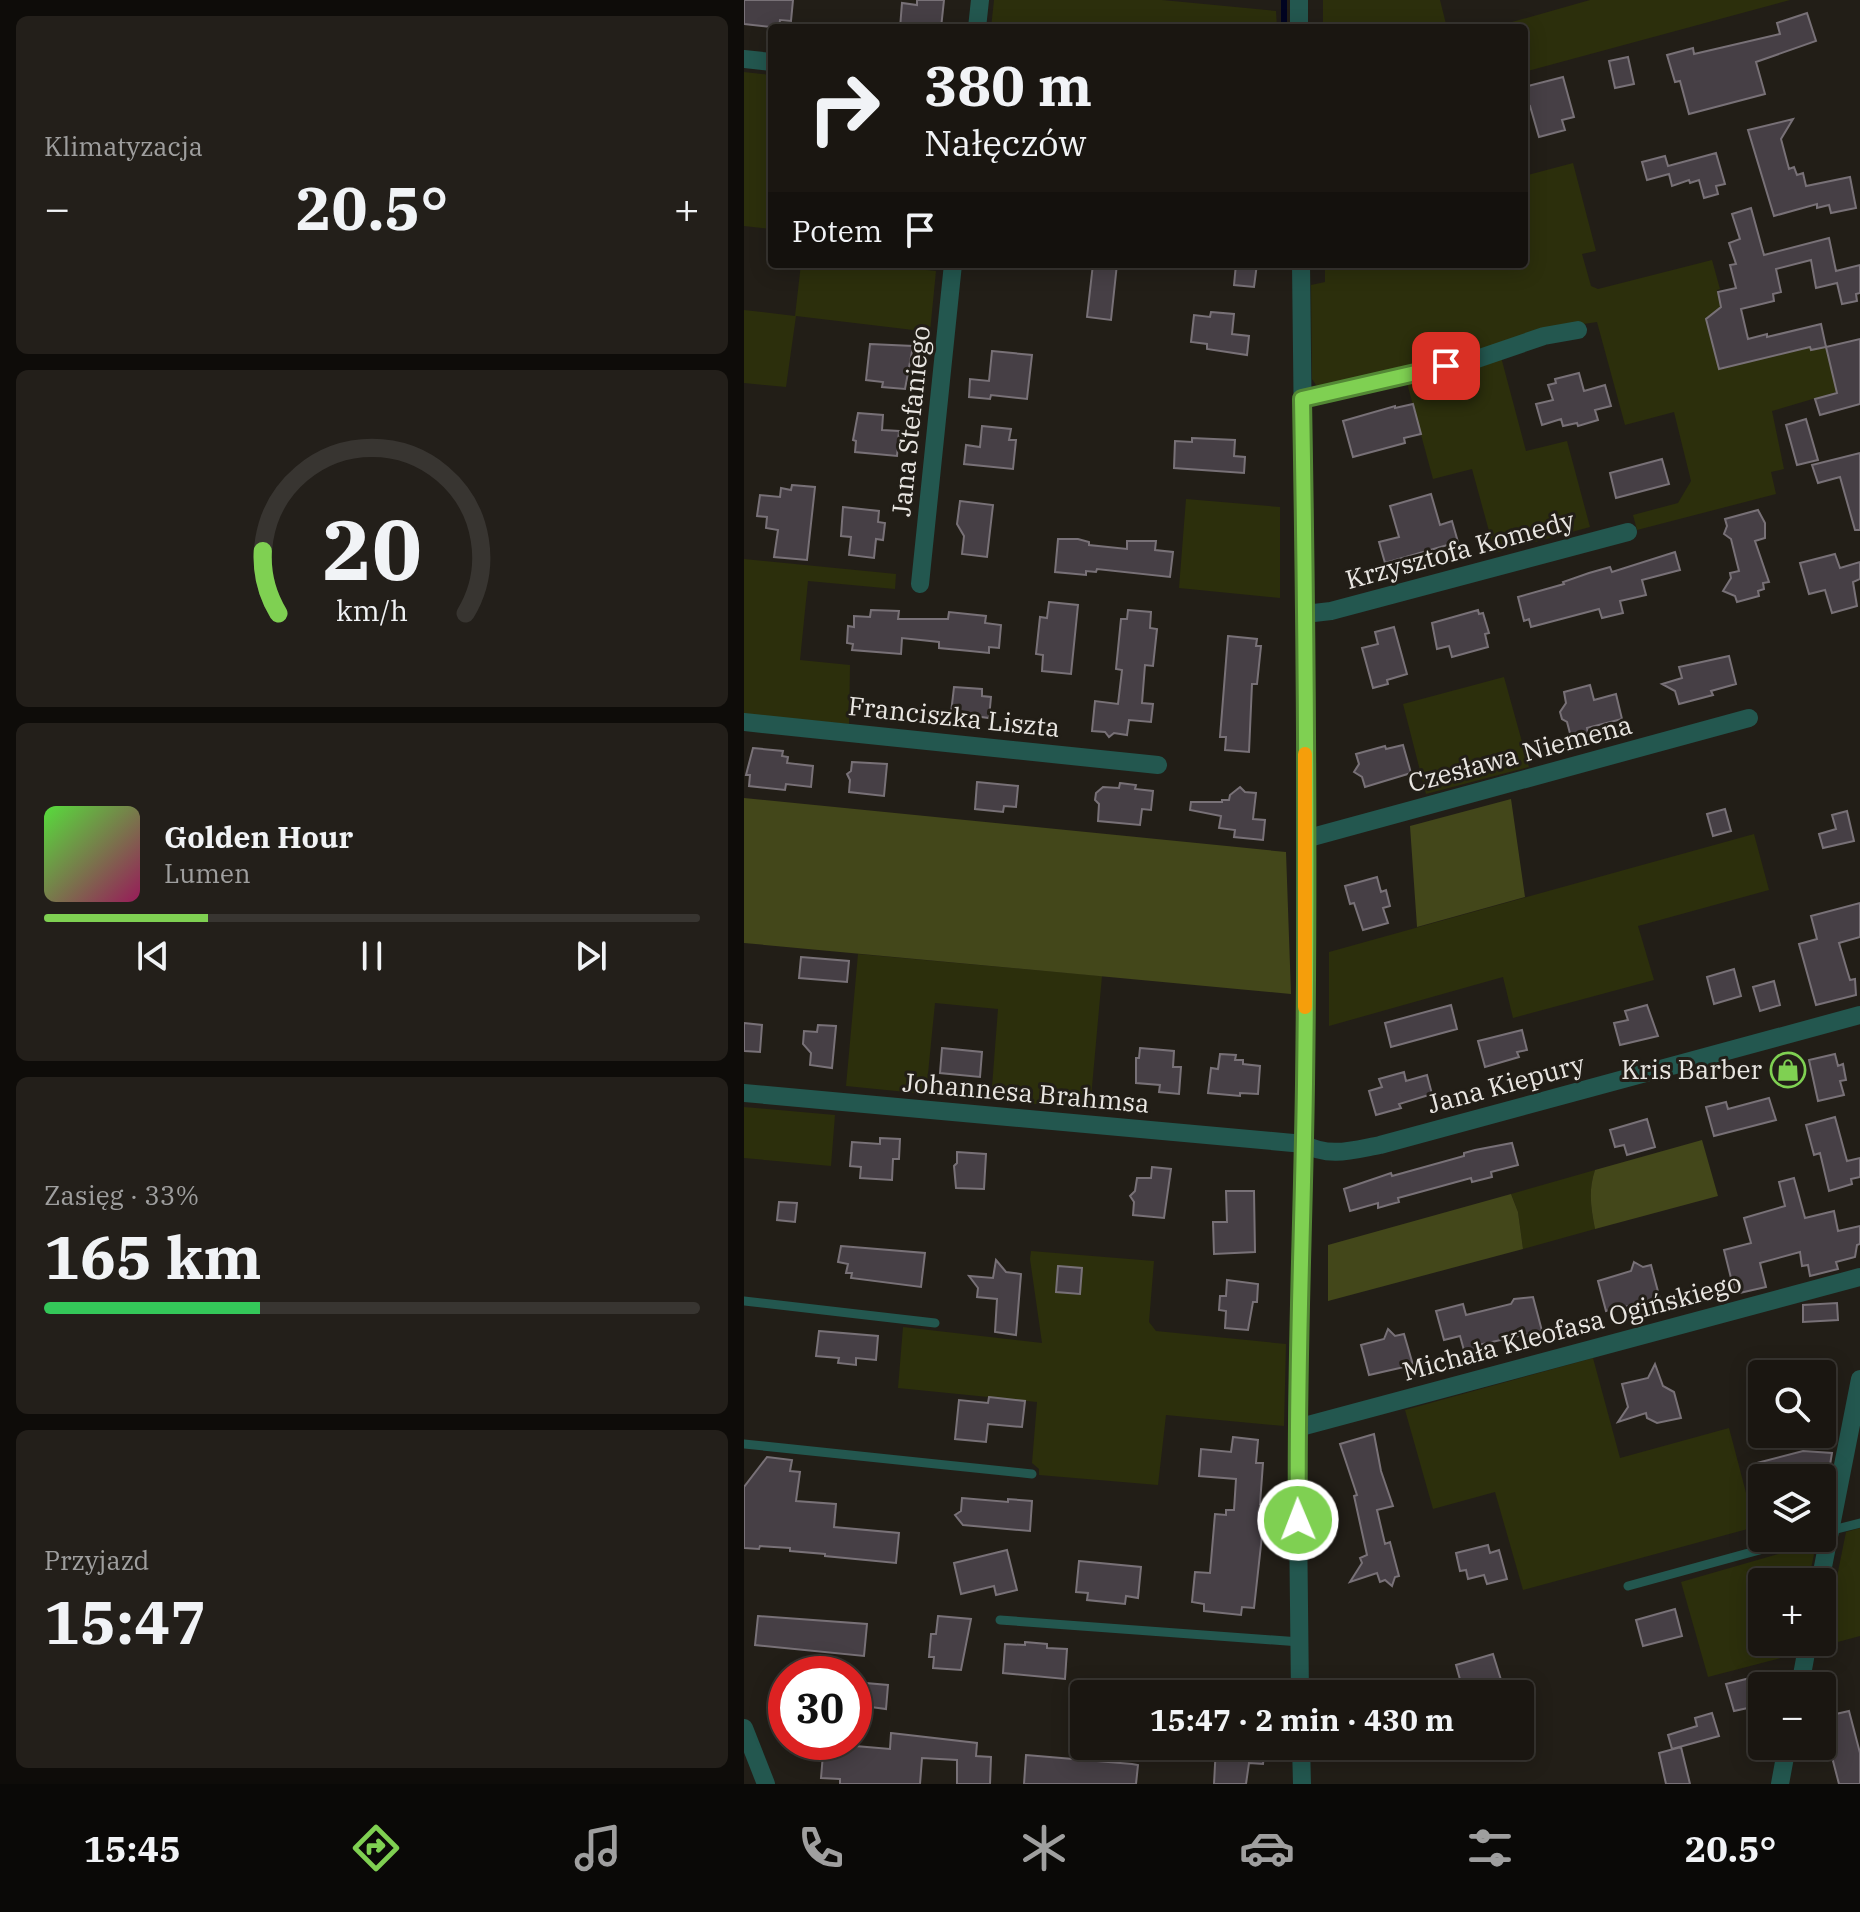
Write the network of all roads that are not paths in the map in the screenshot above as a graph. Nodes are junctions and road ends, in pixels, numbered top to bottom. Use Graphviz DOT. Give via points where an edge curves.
graph roads {
  1 [pos="980,0"];
  2 [pos="1299,0"];
  3 [pos="977,24"];
  4 [pos="1299,24"];
  5 [pos="744,59"];
  6 [pos="768,62"];
  7 [pos="953,268"];
  8 [pos="1301,268"];
  9 [pos="1578,330"];
  10 [pos="1302,399"];
  11 [pos="1628,532"];
  12 [pos="920,584"];
  13 [pos="1305,614"];
  14 [pos="1749,718"];
  15 [pos="744,722"];
  16 [pos="1158,765"];
  17 [pos="1305,839"];
  18 [pos="1860,1015"];
  19 [pos="744,1093"];
  20 [pos="1304,1144"];
  21 [pos="1860,1277"];
  22 [pos="744,1301"];
  23 [pos="935,1323"];
  24 [pos="1860,1379"];
  25 [pos="1297,1428"];
  26 [pos="744,1444"];
  27 [pos="1032,1474"];
  28 [pos="1836,1487"];
  29 [pos="1860,1523"];
  30 [pos="1836,1529"];
  31 [pos="1752,1552"];
  32 [pos="1628,1586"];
  33 [pos="1000,1620"];
  34 [pos="1300,1642"];
  35 [pos="1300,1680"];
  36 [pos="744,1728"];
  37 [pos="1301,1760"];
  38 [pos="1784,1760"];
  39 [pos="766,1784"];
  40 [pos="1302,1784"];
  41 [pos="1780,1784"];
  1 -- 3 [label="street"];
  2 -- 4 [label="street"];
  5 -- 6 [label="street"];
  7 -- 12 [label="street, Jana Stefaniego"];
  8 -- 10 [label="street"];
  9 -- 10 [label="street"];
  10 -- 13 [label="street"];
  11 -- 13 [label="street, Krzysztofa Komedy"];
  13 -- 17 [label="street"];
  14 -- 17 [label="street, Czesława Niemena"];
  15 -- 16 [label="street, Franciszka Liszta"];
  17 -- 20 [label="street"];
  18 -- 20 [label="street, Jana Kiepury" via="1380,1145 1335,1153 1317,1152"];
  19 -- 20 [label="street, Johannesa Brahmsa"];
  20 -- 25 [label="street"];
  21 -- 25 [label="street, Michała Kleofasa Ogińskiego"];
  22 -- 23 [label="lane"];
  24 -- 28 [label="street"];
  25 -- 34 [label="street"];
  26 -- 27 [label="lane"];
  29 -- 30 [label="lane"];
  31 -- 32 [label="lane"];
  33 -- 34 [label="lane"];
  34 -- 35 [label="street"];
  36 -- 39 [label="street"];
  37 -- 40 [label="street"];
  38 -- 41 [label="street"];
}
